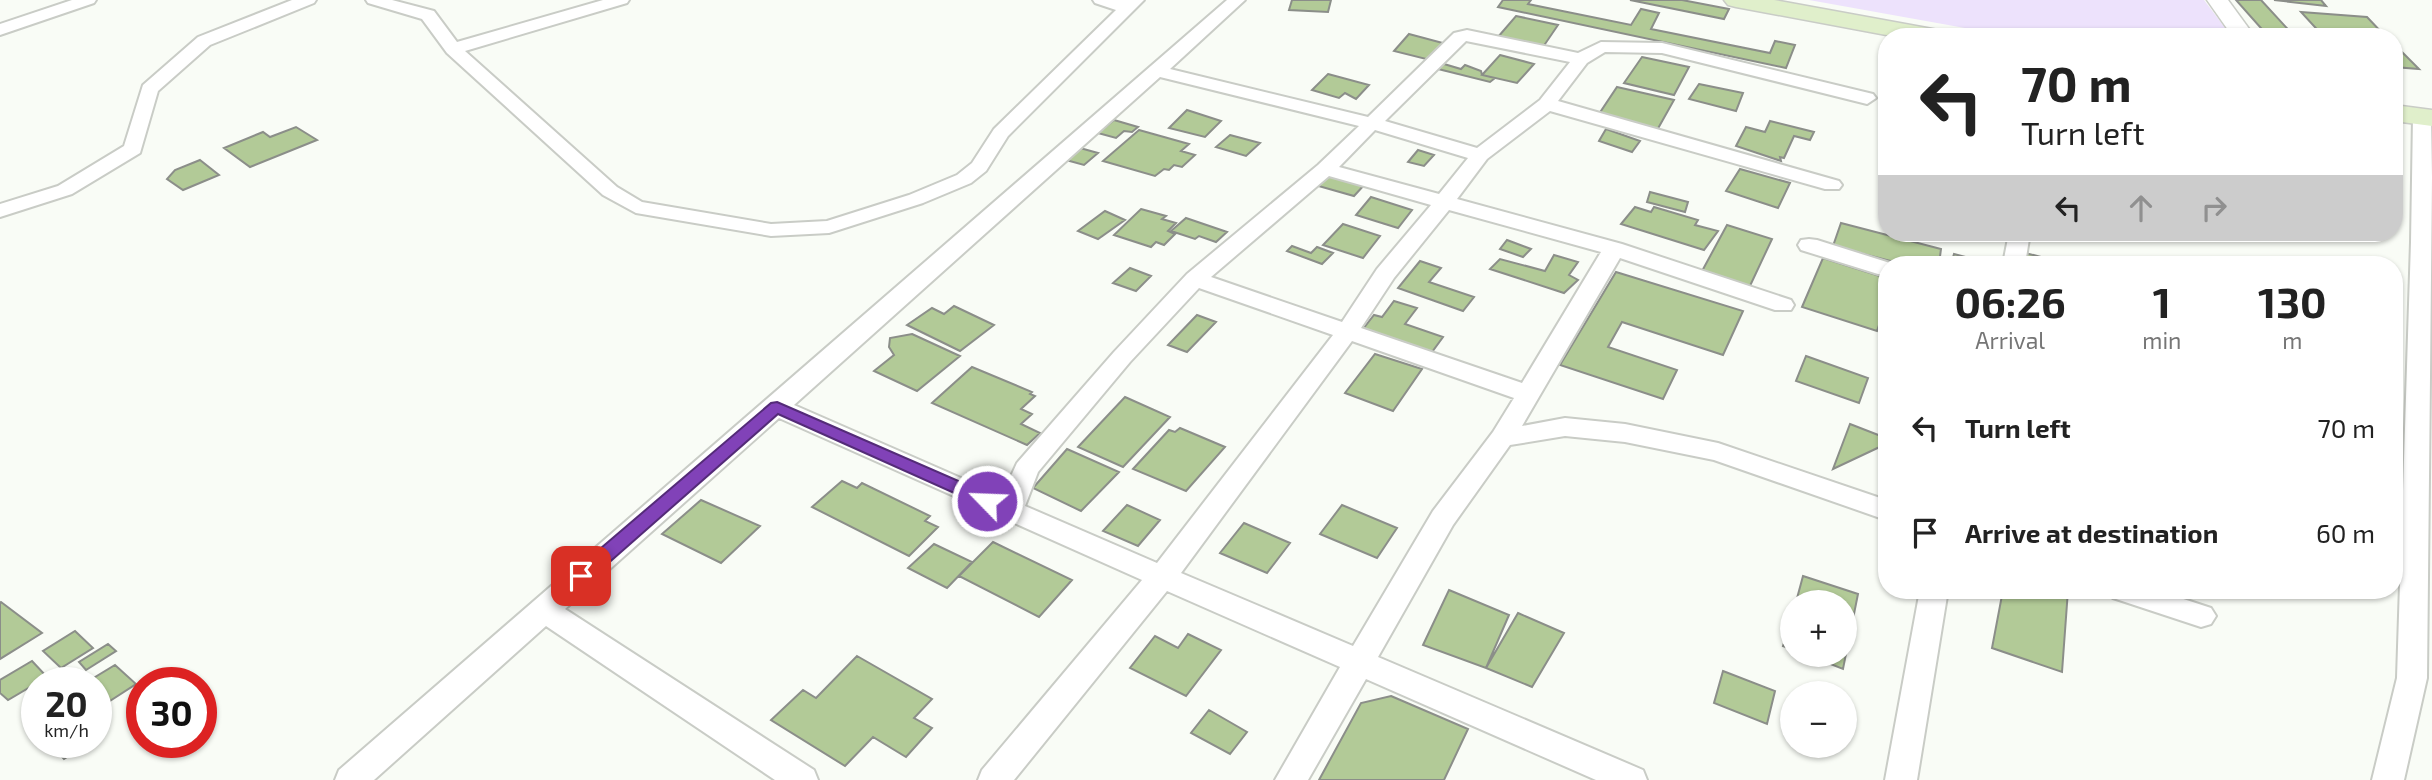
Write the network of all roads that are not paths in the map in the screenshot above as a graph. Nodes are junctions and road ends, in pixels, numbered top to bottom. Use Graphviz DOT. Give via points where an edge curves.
graph roads {
  1 [pos="308,0"];
  2 [pos="374,0"];
  3 [pos="621,0"];
  4 [pos="1101,0"];
  5 [pos="1237,0"];
  6 [pos="1736,0"];
  7 [pos="2217,0"];
  8 [pos="73,2"];
  9 [pos="1131,4"];
  10 [pos="1889,28"];
  11 [pos="2237,28"];
  12 [pos="0,30"];
  13 [pos="453,49"];
  14 [pos="1581,59"];
  15 [pos="1157,71"];
  16 [pos="1867,98"];
  17 [pos="1547,104"];
  18 [pos="2403,114"];
  19 [pos="2427,118"];
  20 [pos="1371,123"];
  21 [pos="1480,155"];
  22 [pos="1325,169"];
  23 [pos="1832,185"];
  24 [pos="1442,202"];
  25 [pos="0,211"];
  26 [pos="1809,245"];
  27 [pos="1614,250"];
  28 [pos="1878,267"];
  29 [pos="1195,279"];
  30 [pos="1783,305"];
  31 [pos="1348,331"];
  32 [pos="1528,394"];
  33 [pos="777,407"];
  34 [pos="1502,438"];
  35 [pos="2424,464"];
  36 [pos="1878,507"];
  37 [pos="1010,511"];
  38 [pos="1161,578"];
  39 [pos="1932,599"];
  40 [pos="2150,599"];
  41 [pos="542,609"];
  42 [pos="2201,616"];
  43 [pos="1359,663"];
  44 [pos="351,780"];
  45 [pos="803,780"];
  46 [pos="994,780"];
  47 [pos="1291,780"];
  48 [pos="1631,780"];
  49 [pos="1901,780"];
  50 [pos="2388,780"];
  1 -- 25 [label="street" via="204,41 149,89 133,149 65,190"];
  2 -- 13 [label="street" via="428,15"];
  3 -- 13 [label="street"];
  4 -- 9 [label="street"];
  5 -- 15 [label="street"];
  6 -- 10 [label="main road"];
  7 -- 11 [label="street"];
  8 -- 12 [label="street"];
  9 -- 13 [label="street" via="1001,133 979,167 964,179 916,199 818,228 771,230 636,207 610,191"];
  14 -- 16 [label="street" via="1601,47 1662,48"];
  14 -- 17 [label="street"];
  14 -- 20 [label="street" via="1466,35"];
  15 -- 20 [label="street"];
  15 -- 33 [label="street"];
  17 -- 21 [label="street"];
  17 -- 23 [label="street"];
  18 -- 19 [label="main road"];
  19 -- 35 [label="street" via="2422,242"];
  20 -- 21 [label="street"];
  20 -- 22 [label="street"];
  21 -- 24 [label="street"];
  22 -- 24 [label="street"];
  22 -- 29 [label="street"];
  24 -- 27 [label="street"];
  24 -- 31 [label="street" via="1385,274"];
  26 -- 28 [label="street"];
  27 -- 30 [label="street"];
  27 -- 32 [label="street"];
  29 -- 31 [label="street"];
  29 -- 37 [label="street" via="1026,469"];
  31 -- 32 [label="street"];
  31 -- 38 [label="street"];
  32 -- 34 [label="street"];
  33 -- 37 [label="street"];
  33 -- 41 [label="street"];
  34 -- 36 [label="street" via="1565,427 1625,433 1718,452"];
  34 -- 43 [label="street" via="1443,518"];
  35 -- 50 [label="street" via="2412,678"];
  37 -- 38 [label="street"];
  38 -- 43 [label="street"];
  38 -- 46 [label="street"];
  39 -- 49 [label="street"];
  40 -- 42 [label="street"];
  41 -- 44 [label="street"];
  41 -- 45 [label="street"];
  43 -- 47 [label="street"];
  43 -- 48 [label="street"];
}
